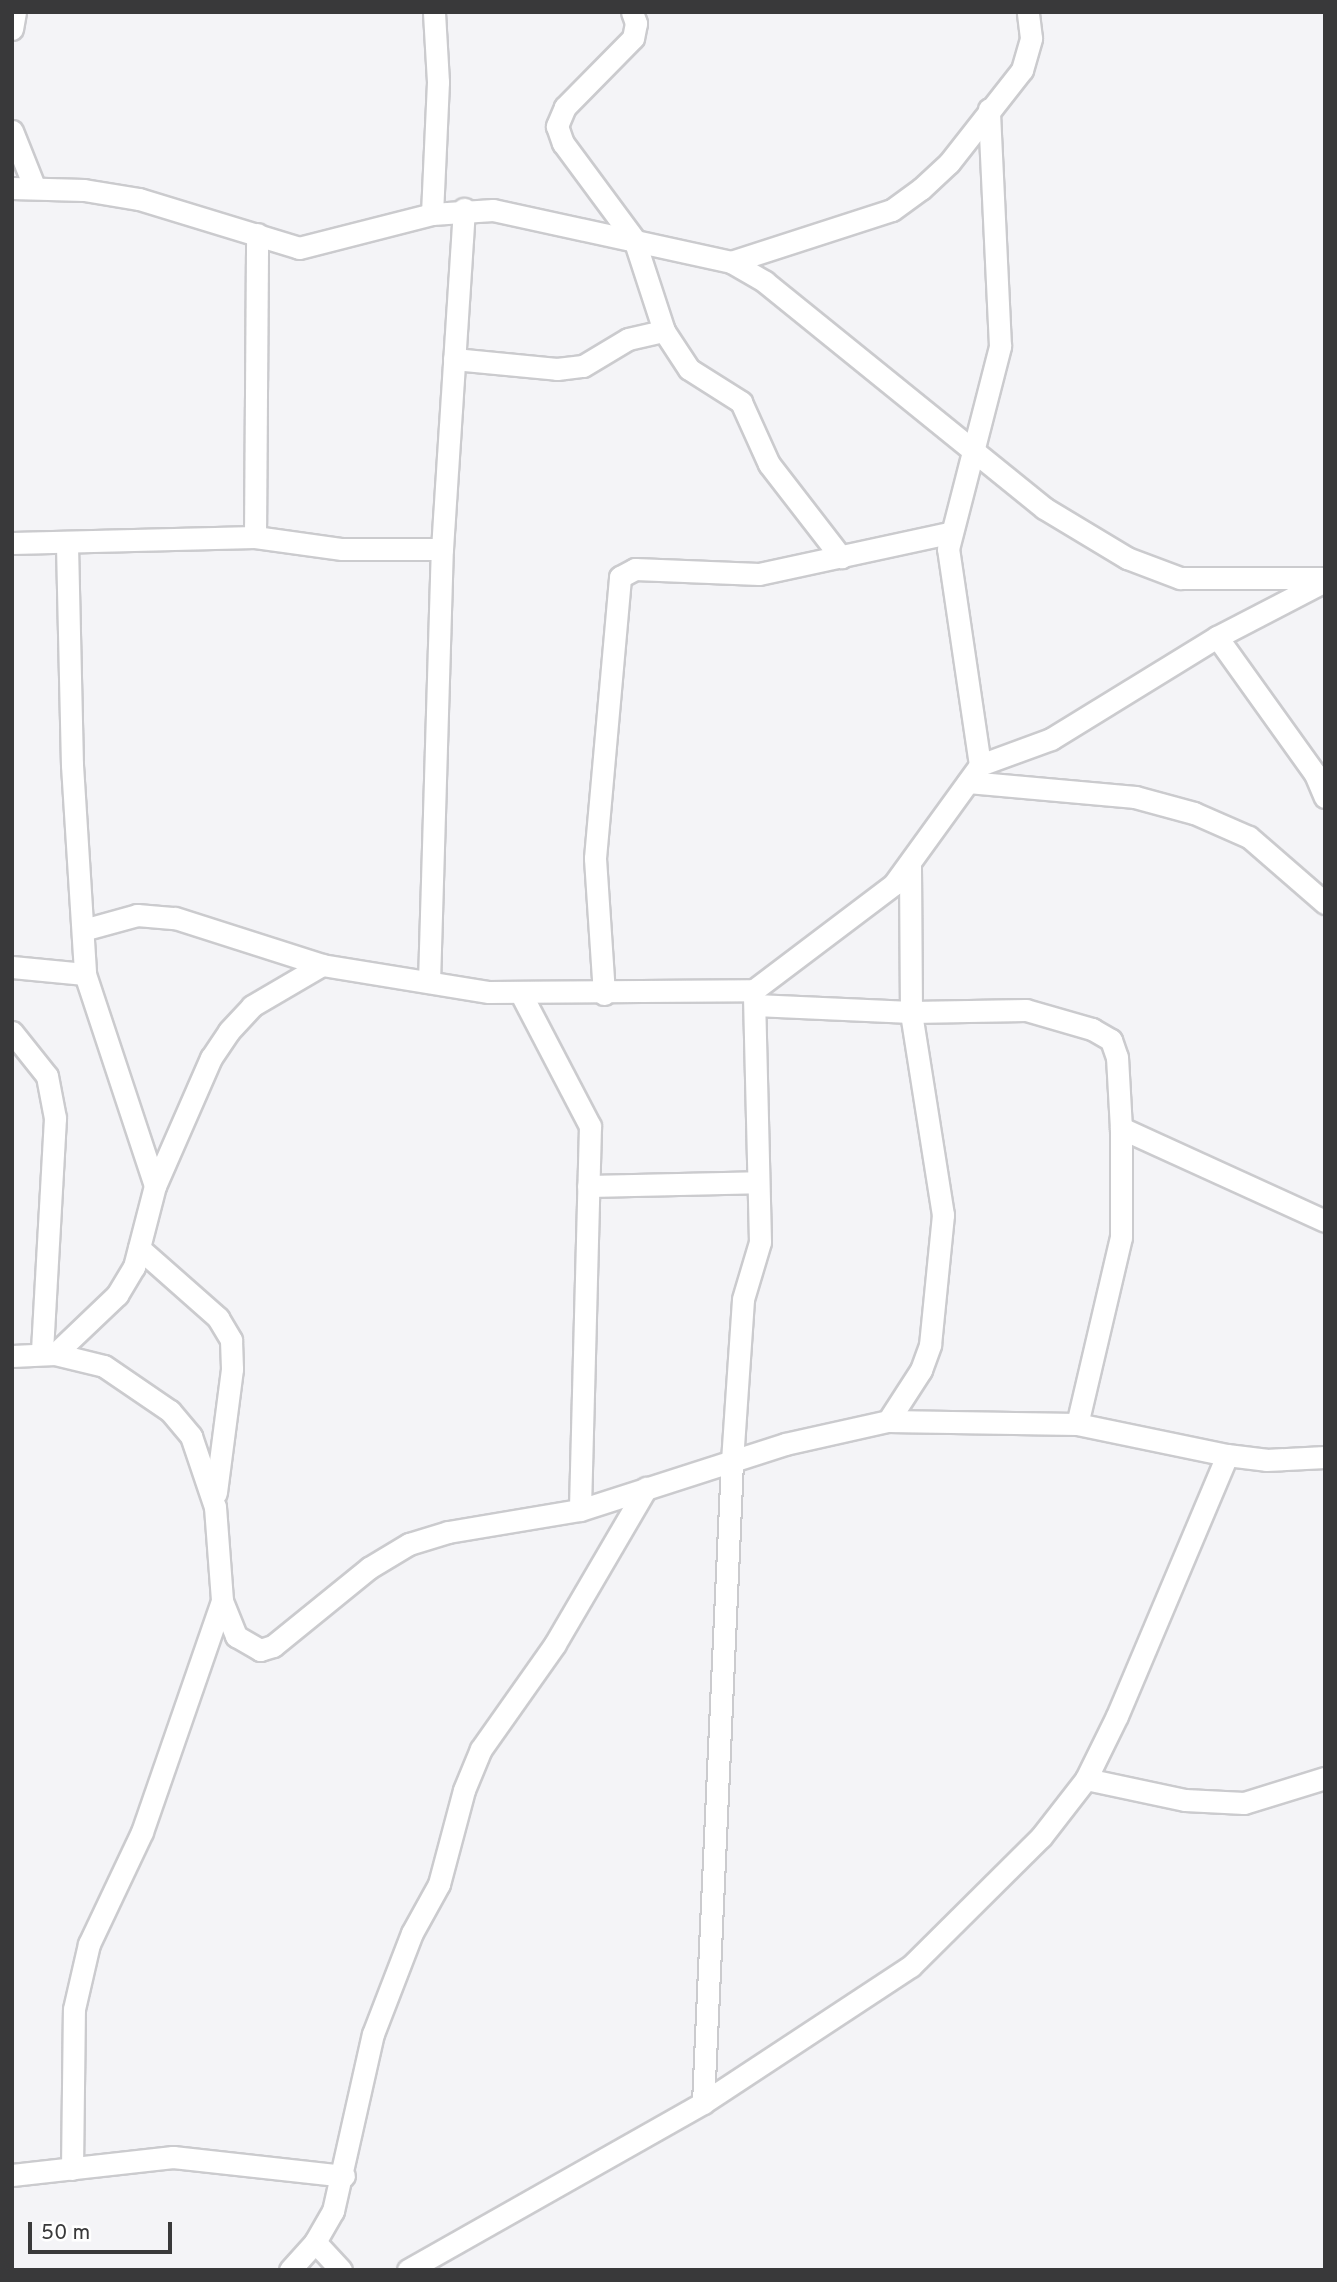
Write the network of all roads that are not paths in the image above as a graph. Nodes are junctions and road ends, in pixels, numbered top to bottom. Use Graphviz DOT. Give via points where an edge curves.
graph roads {
  1 [pos="15,12"];
  2 [pos="434,12"];
  3 [pos="632,12"];
  4 [pos="1028,12"];
  5 [pos="12,29"];
  6 [pos="989,109"];
  7 [pos="12,131"];
  8 [pos="23,187"];
  9 [pos="464,209"];
  10 [pos="432,214"];
  11 [pos="257,234"];
  12 [pos="634,239"];
  13 [pos="731,262"];
  14 [pos="664,331"];
  15 [pos="454,359"];
  16 [pos="972,447"];
  17 [pos="949,533"];
  18 [pos="255,537"];
  19 [pos="12,543"];
  20 [pos="67,545"];
  21 [pos="442,549"];
  22 [pos="841,557"];
  23 [pos="1325,579"];
  24 [pos="1217,637"];
  25 [pos="974,774"];
  26 [pos="1325,797"];
  27 [pos="910,865"];
  28 [pos="1325,903"];
  29 [pos="83,930"];
  30 [pos="322,965"];
  31 [pos="12,967"];
  32 [pos="85,975"];
  33 [pos="429,982"];
  34 [pos="521,994"];
  35 [pos="604,994"];
  36 [pos="754,998"];
  37 [pos="911,1012"];
  38 [pos="12,1032"];
  39 [pos="1121,1128"];
  40 [pos="758,1182"];
  41 [pos="155,1186"];
  42 [pos="588,1186"];
  43 [pos="1325,1221"];
  44 [pos="139,1248"];
  45 [pos="49,1354"];
  46 [pos="12,1356"];
  47 [pos="888,1421"];
  48 [pos="1077,1424"];
  49 [pos="1227,1455"];
  50 [pos="1325,1457"];
  51 [pos="732,1461"];
  52 [pos="646,1488"];
  53 [pos="215,1507"];
  54 [pos="580,1510"];
  55 [pos="222,1601"];
  56 [pos="1325,1778"];
  57 [pos="1086,1779"];
  58 [pos="703,2103"];
  59 [pos="72,2169"];
  60 [pos="12,2175"];
  61 [pos="344,2176"];
  62 [pos="314,2242"];
  63 [pos="290,2270"];
  64 [pos="341,2270"];
  65 [pos="408,2270"];
  1 -- 5 [label="street"];
  2 -- 10 [label="street" via="438,82"];
  3 -- 12 [label="street" via="636,23 633,38 565,107 556,126 563,143"];
  4 -- 6 [label="street" via="1029,55"];
  6 -- 13 [label="street" via="949,163 892,210"];
  6 -- 16 [label="street" via="1000,346"];
  7 -- 8 [label="street"];
  8 -- 11 [label="street" via="139,199"];
  9 -- 10 [label="street"];
  9 -- 12 [label="street" via="524,215"];
  9 -- 15 [label="street"];
  10 -- 11 [label="street" via="299,248 281,246"];
  11 -- 18 [label="street"];
  12 -- 13 [label="street"];
  12 -- 14 [label="street"];
  13 -- 16 [label="street" via="765,282"];
  14 -- 15 [label="street" via="628,340 583,366 557,369"];
  14 -- 22 [label="street" via="689,369 741,402 763,454"];
  15 -- 21 [label="street"];
  16 -- 17 [label="street"];
  16 -- 23 [label="street" via="1044,508 1127,558 1180,578"];
  17 -- 22 [label="street"];
  17 -- 25 [label="street" via="947,567"];
  18 -- 20 [label="street"];
  18 -- 21 [label="street" via="342,549"];
  19 -- 20 [label="street"];
  20 -- 29 [label="street" via="72,765"];
  21 -- 33 [label="street"];
  22 -- 35 [label="street" via="759,574 635,569 620,577 595,858"];
  23 -- 24 [label="street"];
  24 -- 25 [label="street" via="1051,739"];
  24 -- 26 [label="street" via="1315,774"];
  25 -- 27 [label="street"];
  25 -- 28 [label="street" via="1135,797 1195,813 1249,837"];
  27 -- 36 [label="street" via="885,891"];
  27 -- 37 [label="street"];
  29 -- 30 [label="street" via="137,915 165,916"];
  29 -- 32 [label="street"];
  30 -- 33 [label="street"];
  30 -- 41 [label="street" via="252,1006 229,1031 211,1058"];
  31 -- 32 [label="street"];
  32 -- 41 [label="street"];
  33 -- 34 [label="street"];
  34 -- 35 [label="street"];
  34 -- 42 [label="street" via="590,1126"];
  35 -- 36 [label="street"];
  36 -- 37 [label="street"];
  36 -- 40 [label="street"];
  37 -- 39 [label="street" via="1026,1010 1092,1029 1111,1040 1117,1057"];
  37 -- 47 [label="street" via="943,1215 930,1345 921,1370"];
  38 -- 45 [label="street" via="47,1076 55,1118"];
  39 -- 43 [label="street"];
  39 -- 48 [label="street" via="1119,1255"];
  40 -- 42 [label="street"];
  40 -- 51 [label="street" via="760,1242 743,1299"];
  41 -- 44 [label="street"];
  42 -- 54 [label="street"];
  44 -- 45 [label="street" via="134,1267 117,1295"];
  44 -- 53 [label="street" via="218,1318 230,1340 232,1369"];
  45 -- 46 [label="street"];
  45 -- 53 [label="street" via="104,1366 170,1411 191,1436"];
  47 -- 48 [label="street"];
  47 -- 51 [label="street"];
  48 -- 49 [label="street"];
  49 -- 50 [label="street" via="1266,1460"];
  49 -- 57 [label="street"];
  51 -- 52 [label="street"];
  51 -- 58 [label="street"];
  52 -- 54 [label="street"];
  52 -- 61 [label="street" via="555,1644 481,1749 464,1790 439,1884 412,1933 373,2034"];
  53 -- 55 [label="street"];
  54 -- 55 [label="street" via="448,1532 409,1545 369,1568 273,1646 260,1650 236,1636"];
  55 -- 59 [label="street" via="142,1832 89,1944 75,2008"];
  56 -- 57 [label="street" via="1244,1803 1185,1800"];
  57 -- 58 [label="street" via="1041,1837 911,1966"];
  58 -- 65 [label="street"];
  59 -- 60 [label="street"];
  59 -- 61 [label="street" via="173,2157"];
  61 -- 62 [label="street" via="333,2211"];
  62 -- 63 [label="street"];
  62 -- 64 [label="street"];
}
